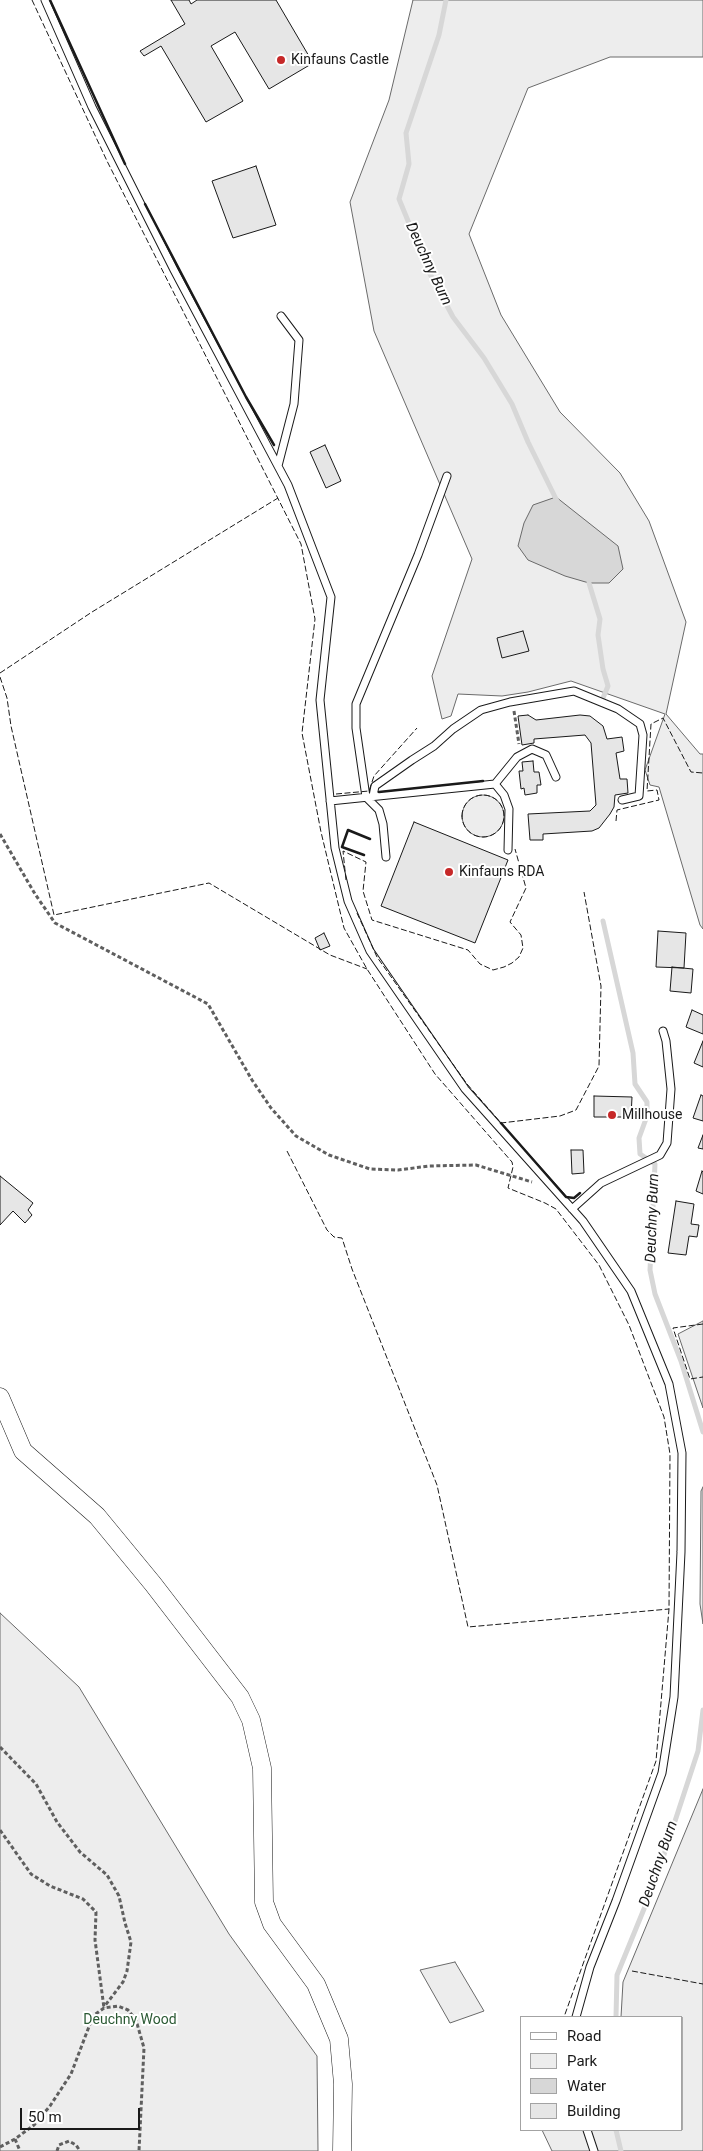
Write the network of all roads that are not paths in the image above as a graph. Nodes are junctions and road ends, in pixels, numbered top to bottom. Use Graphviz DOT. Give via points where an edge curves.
graph roads {
  1 [pos="45,0"];
  2 [pos="281,316"];
  3 [pos="278,466"];
  4 [pos="447,476"];
  5 [pos="556,777"];
  6 [pos="495,784"];
  7 [pos="369,797"];
  8 [pos="622,800"];
  9 [pos="330,801"];
  10 [pos="508,850"];
  11 [pos="386,857"];
  12 [pos="663,1031"];
  13 [pos="572,1209"];
  14 [pos="0,1397"];
  15 [pos="576,2016"];
  16 [pos="587,2131"];
  17 [pos="342,2151"];
  18 [pos="594,2151"];
  1 -- 3 [label="lane" via="92,107"];
  2 -- 3 [label="lane" via="298,340 294,404"];
  3 -- 9 [label="lane" via="331,597 320,700"];
  4 -- 7 [label="lane" via="356,704 356,728"];
  5 -- 6 [label="lane" via="546,755 532,748 517,757"];
  6 -- 7 [label="lane"];
  6 -- 10 [label="lane" via="509,809"];
  7 -- 8 [label="lane" via="374,786 481,710 574,691 618,709 640,724 643,736 640,796"];
  7 -- 9 [label="lane"];
  7 -- 11 [label="lane" via="381,817"];
  9 -- 13 [label="lane" via="335,848 348,901 370,952 465,1089"];
  12 -- 13 [label="lane" via="671,1089 667,1143 660,1155 601,1183"];
  13 -- 15 [label="lane" via="631,1292 669,1384 682,1452 674,1697 662,1773 590,1967"];
  14 -- 17 [label="street" via="23,1451 97,1516 240,1697 251,1720 262,1768 264,1902 272,1924 316,1984 340,2039"];
  16 -- 18 [label="lane"];
}
